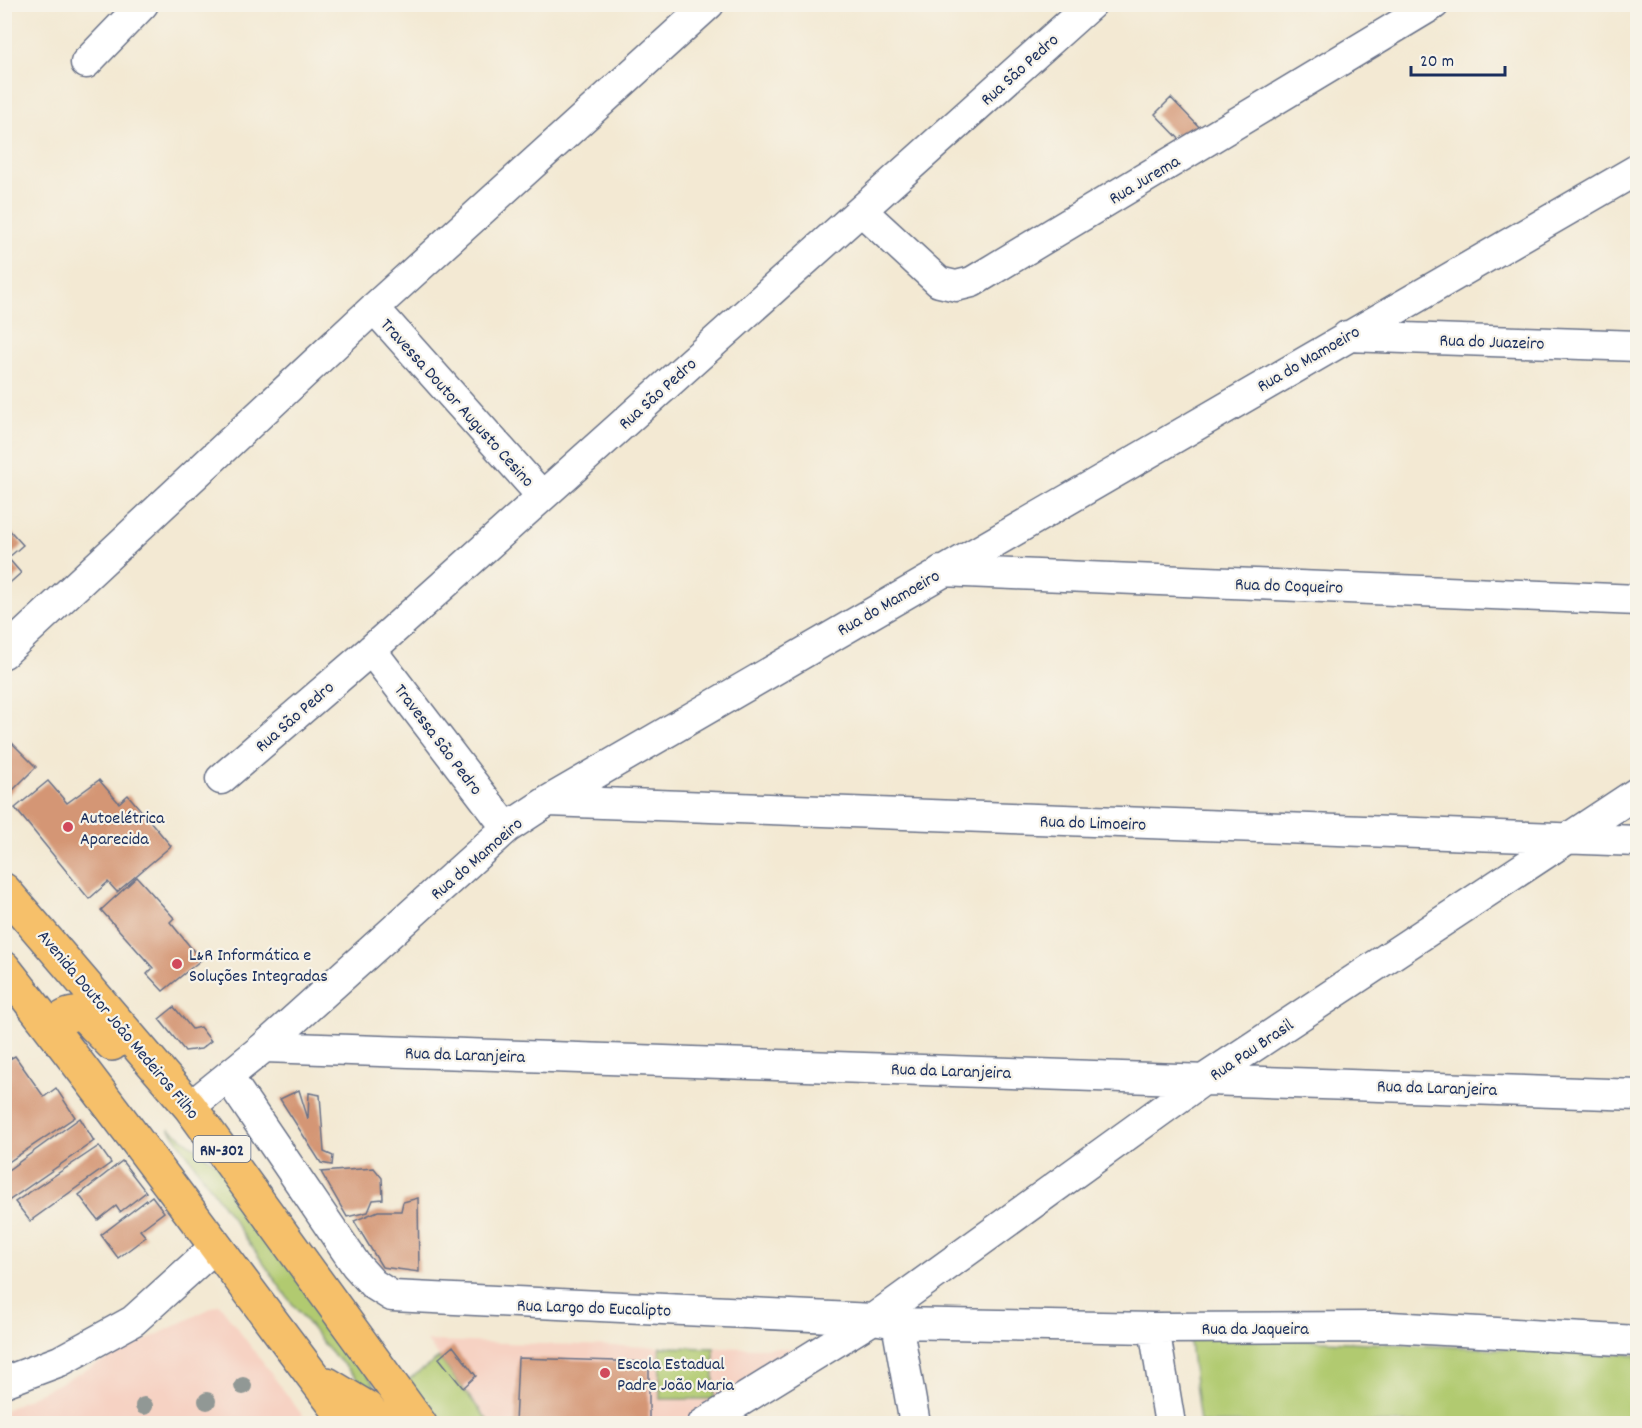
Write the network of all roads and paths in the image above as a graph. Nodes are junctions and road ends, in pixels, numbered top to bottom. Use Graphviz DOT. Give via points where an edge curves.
graph roads {
  1 [pos="143,4"];
  2 [pos="1091,4"];
  3 [pos="1434,4"];
  4 [pos="697,8"];
  5 [pos="86,63"];
  6 [pos="1638,169"];
  7 [pos="862,211"];
  8 [pos="374,308"];
  9 [pos="1346,336"];
  10 [pos="1638,346"];
  11 [pos="542,496"];
  12 [pos="941,571"];
  13 [pos="1638,600"];
  14 [pos="371,650"];
  15 [pos="4,653"];
  16 [pos="221,779"];
  17 [pos="1638,792"];
  18 [pos="548,801"];
  19 [pos="507,828"];
  20 [pos="1565,840"];
  21 [pos="1638,841"];
  22 [pos="4,890"];
  23 [pos="4,968"];
  24 [pos="52,1028"];
  25 [pos="264,1047"];
  26 [pos="228,1077"];
  27 [pos="1206,1078"];
  28 [pos="1638,1095"];
  29 [pos="190,1107"];
  30 [pos="236,1168"];
  31 [pos="216,1246"];
  32 [pos="885,1321"];
  33 [pos="1154,1328"];
  34 [pos="1638,1341"];
  35 [pos="313,1376"];
  36 [pos="4,1382"];
  37 [pos="350,1424"];
  38 [pos="380,1424"];
  39 [pos="420,1424"];
  40 [pos="703,1424"];
  41 [pos="915,1424"];
  42 [pos="1170,1424"];
  1 -- 5 [label="street"];
  2 -- 7 [label="street, Rua São Pedro"];
  3 -- 7 [label="street, Rua Jurema" via="972,282 956,286 939,282"];
  4 -- 8 [label="street"];
  6 -- 9 [label="street, Rua do Mamoeiro"];
  7 -- 11 [label="street, Rua São Pedro"];
  8 -- 11 [label="street, Travessa Doutor Augusto Cesino"];
  8 -- 15 [label="street"];
  9 -- 10 [label="street, Rua do Juazeiro"];
  9 -- 12 [label="street, Rua do Mamoeiro"];
  11 -- 14 [label="street, Rua São Pedro"];
  12 -- 13 [label="street, Rua do Coqueiro"];
  12 -- 18 [label="street, Rua do Mamoeiro"];
  14 -- 16 [label="street, Rua São Pedro"];
  14 -- 19 [label="street, Travessa São Pedro"];
  17 -- 20 [label="street, Rua Pau Brasil"];
  18 -- 19 [label="street, Rua do Mamoeiro"];
  18 -- 20 [label="street, Rua do Limoeiro"];
  19 -- 25 [label="street, Rua do Mamoeiro"];
  20 -- 21 [label="street, Rua do Limoeiro"];
  20 -- 27 [label="street, Rua Pau Brasil"];
  22 -- 29 [label="main road, Avenida Doutor João Medeiros Filho / RN-302"];
  23 -- 24 [label="main road"];
  24 -- 30 [label="main road" via="73,1013 83,1014 185,1129"];
  24 -- 31 [label="main road"];
  25 -- 26 [label="street, Rua do Mamoeiro"];
  25 -- 27 [label="street, Rua da Laranjeira"];
  26 -- 29 [label="street, Rua do Mamoeiro"];
  26 -- 32 [label="street, Rua Largo do Eucalipto" via="356,1264 373,1284 392,1296"];
  27 -- 28 [label="street, Rua da Laranjeira"];
  27 -- 32 [label="street, Rua Pau Brasil"];
  29 -- 30 [label="main road, Avenida Doutor João Medeiros Filho / RN-302"];
  30 -- 39 [label="main road, Avenida Doutor João Medeiros Filho / RN-302"];
  31 -- 35 [label="main road"];
  31 -- 36 [label="street" via="134,1321 60,1361"];
  32 -- 33 [label="street, Rua da Jaqueira"];
  32 -- 40 [label="street"];
  32 -- 41 [label="street"];
  33 -- 34 [label="street, Rua da Jaqueira" via="1390,1327"];
  33 -- 42 [label="street"];
  35 -- 37 [label="main road"];
  35 -- 38 [label="main road" via="367,1408"];
}
